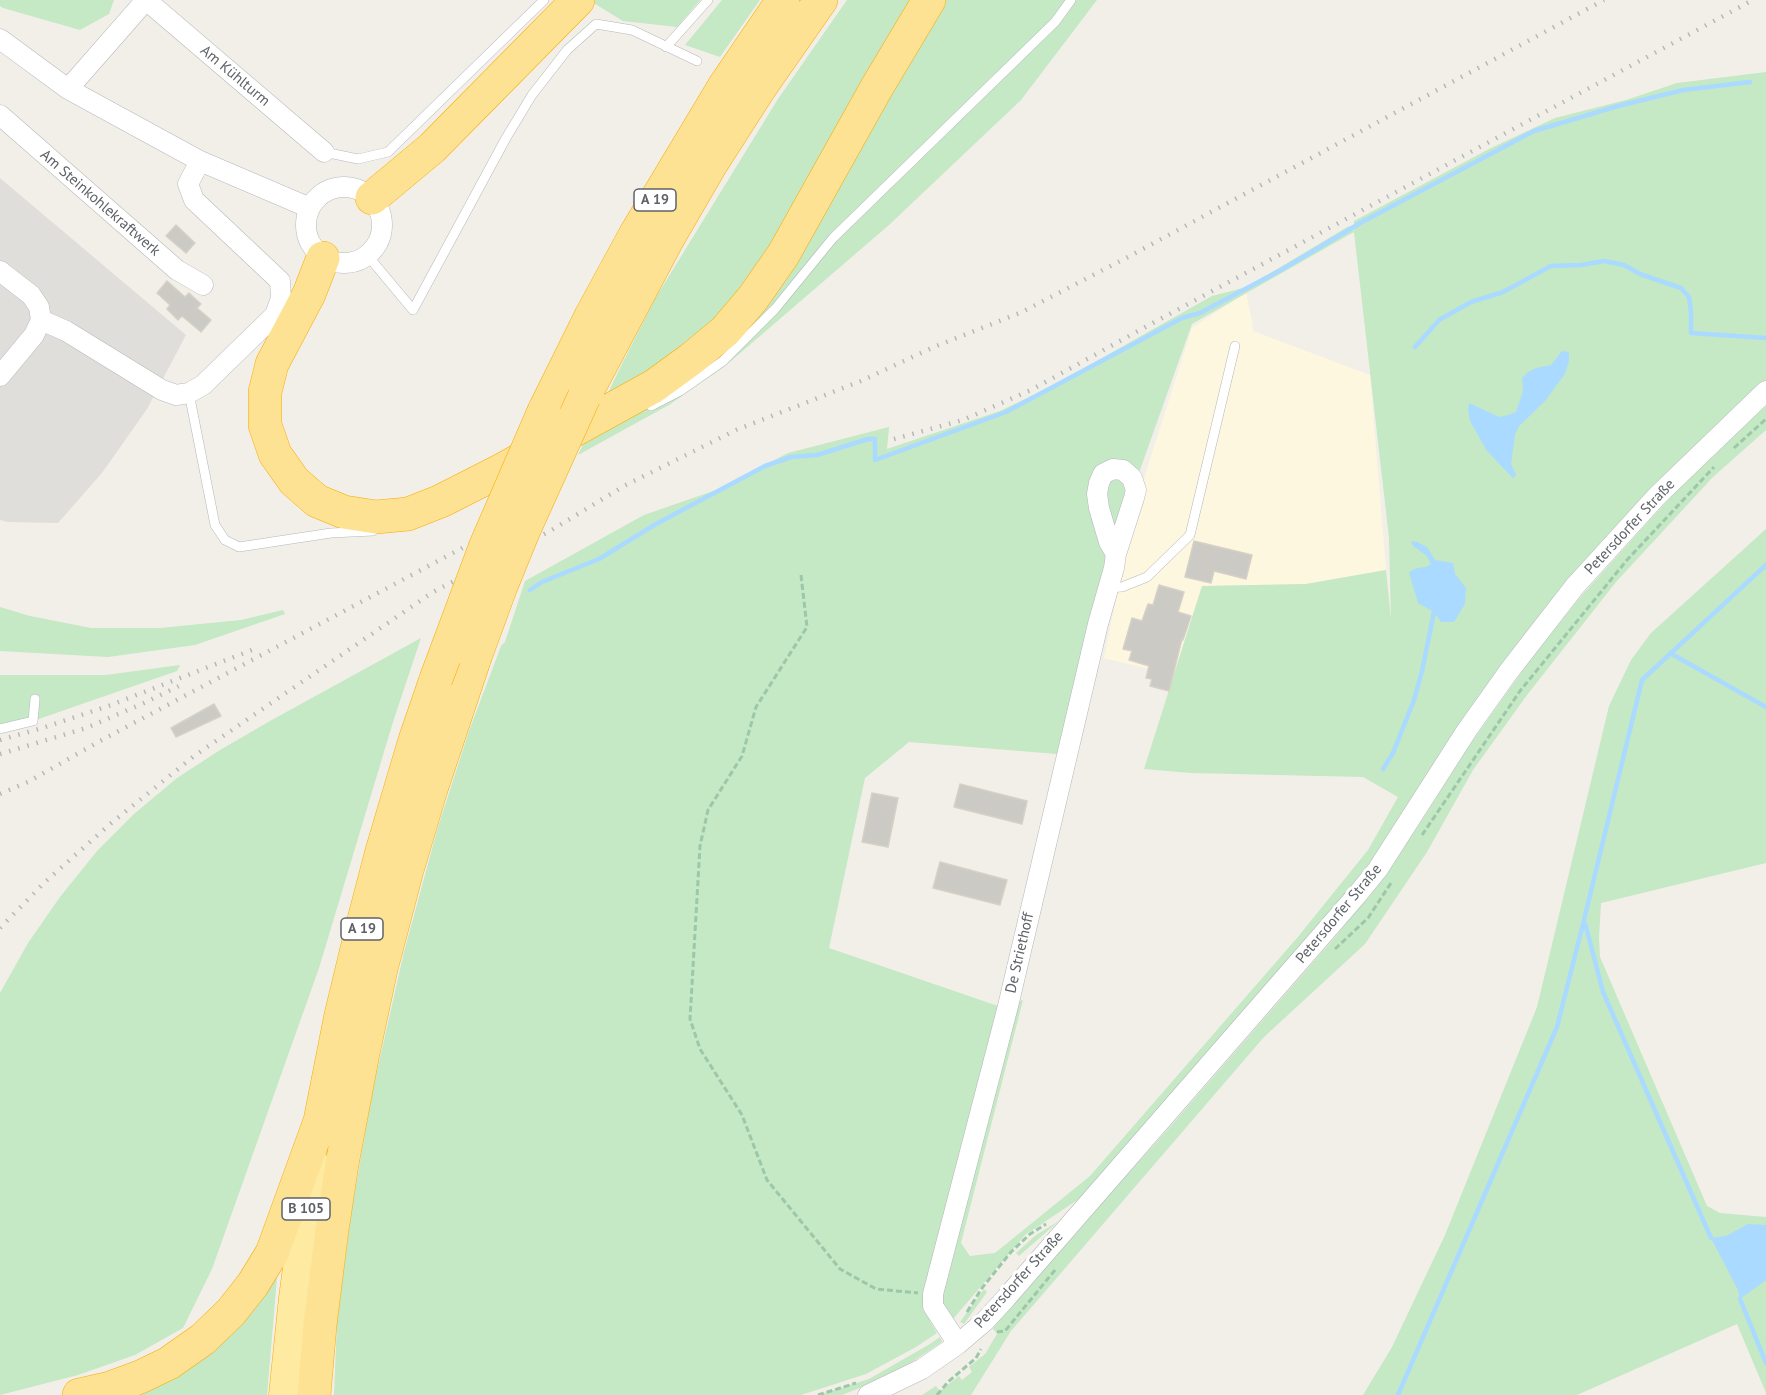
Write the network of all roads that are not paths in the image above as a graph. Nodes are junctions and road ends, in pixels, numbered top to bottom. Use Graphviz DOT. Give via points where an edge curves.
graph roads {
  1 [pos="146,0"];
  2 [pos="544,0"];
  3 [pos="578,0"];
  4 [pos="708,0"];
  5 [pos="783,0"];
  6 [pos="821,0"];
  7 [pos="929,0"];
  8 [pos="1071,0"];
  9 [pos="0,39"];
  10 [pos="666,47"];
  11 [pos="697,61"];
  12 [pos="68,88"];
  13 [pos="0,115"];
  14 [pos="324,153"];
  15 [pos="200,160"];
  16 [pos="372,198"];
  17 [pos="310,208"];
  18 [pos="368,256"];
  19 [pos="323,258"];
  20 [pos="0,271"];
  21 [pos="203,285"];
  22 [pos="41,320"];
  23 [pos="1235,346"];
  24 [pos="0,376"];
  25 [pos="1766,391"];
  26 [pos="189,393"];
  27 [pos="638,413"];
  28 [pos="576,444"];
  29 [pos="545,460"];
  30 [pos="534,465"];
  31 [pos="503,481"];
  32 [pos="387,530"];
  33 [pos="1116,554"];
  34 [pos="1108,588"];
  35 [pos="35,699"];
  36 [pos="0,729"];
  37 [pos="320,1121"];
  38 [pos="953,1336"];
  39 [pos="863,1389"];
  40 [pos="79,1395"];
  41 [pos="285,1395"];
  42 [pos="314,1395"];
  1 -- 12 [label="street"];
  1 -- 14 [label="street, Am Kühlturm"];
  2 -- 14 [label="lane" via="388,152 358,159"];
  3 -- 16 [label="highway" via="432,148"];
  4 -- 10 [label="lane"];
  5 -- 37 [label="highway, A 19, bridge" via="725,85 640,225 544,411 486,545 415,740 367,908"];
  6 -- 42 [label="highway, A 19, bridge" via="759,89 666,240 584,397 523,532 475,657 431,789 381,969 335,1208"];
  7 -- 19 [label="highway" via="783,255 725,330 654,386 441,501 408,514 376,518 344,512 317,501 294,481 275,454 265,425 265,392 272,364"];
  8 -- 27 [label="lane" via="1055,22 833,238 775,309 723,361 680,392"];
  9 -- 12 [label="street"];
  10 -- 11 [label="lane"];
  10 -- 18 [label="lane" via="632,30 596,24 567,50 531,95 413,310"];
  12 -- 15 [label="street"];
  13 -- 21 [label="street, Am Steinkohlekraftwerk" via="177,270"];
  15 -- 17 [label="street"];
  15 -- 26 [label="street" via="188,184 194,200 280,281 281,298 275,315 203,385"];
  16 -- 17 [label="street" via="357,189 339,187 327,190"];
  16 -- 18 [label="street" via="383,222 382,235"];
  17 -- 19 [label="street" via="306,230 309,241"];
  18 -- 19 [label="street" via="346,264"];
  20 -- 22 [label="street" via="31,295"];
  22 -- 24 [label="street" via="34,335"];
  22 -- 26 [label="street" via="162,390 176,395"];
  23 -- 34 [label="lane" via="1190,536 1147,577"];
  25 -- 38 [label="street, Petersdorfer Straße" via="1657,496 1575,586 1467,730 1390,851 1357,895 985,1321"];
  26 -- 32 [label="lane" via="215,525 225,540 239,548"];
  28 -- 29 [label="lane"];
  30 -- 31 [label="lane"];
  33 -- 34 [label="street, De Striethoff"];
  34 -- 38 [label="street, De Striethoff" via="1008,1006 933,1294 933,1306"];
  35 -- 36 [label="lane" via="33,721"];
  37 -- 40 [label="highway" via="272,1253 231,1312 203,1340 169,1363 110,1388"];
  37 -- 41 [label="highway, B 105" via="294,1298"];
  38 -- 39 [label="street, Petersdorfer Straße" via="922,1368"];
}
